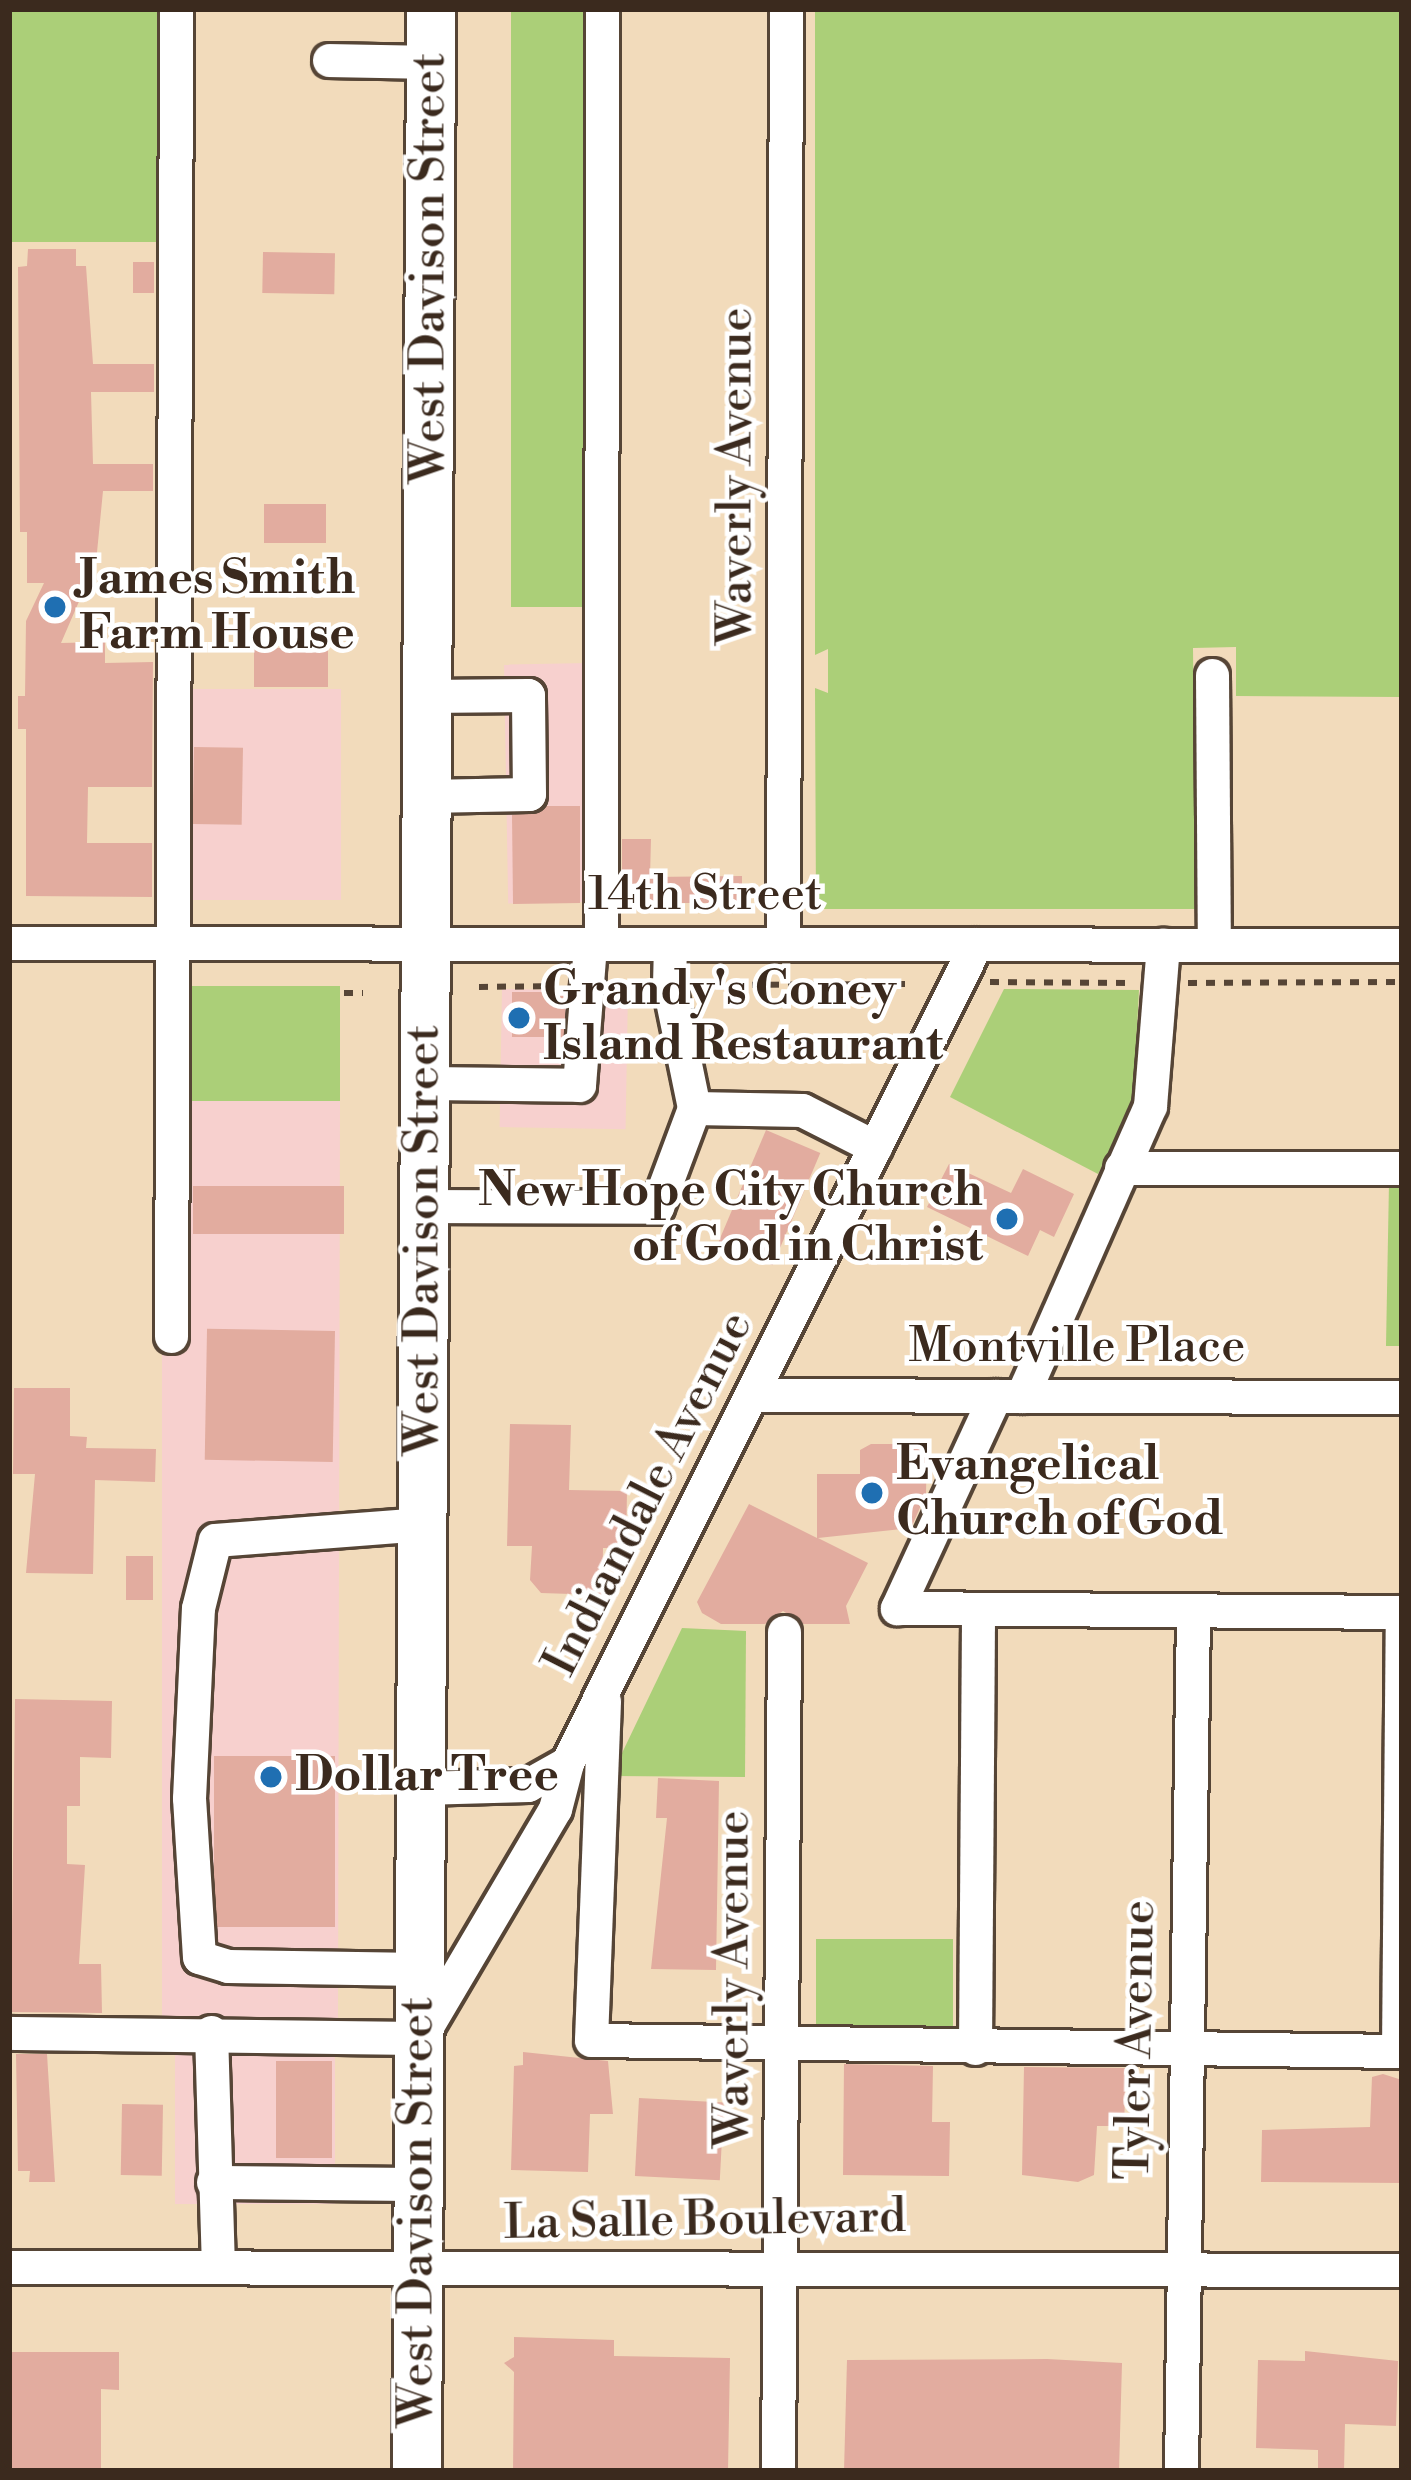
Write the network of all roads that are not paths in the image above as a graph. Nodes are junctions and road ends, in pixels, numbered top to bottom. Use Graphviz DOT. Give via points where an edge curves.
graph roads {
  1 [pos="176,9"];
  2 [pos="198,9"];
  3 [pos="431,9"];
  4 [pos="602,9"];
  5 [pos="786,9"];
  6 [pos="198,57"];
  7 [pos="329,60"];
  8 [pos="431,62"];
  9 [pos="1212,675"];
  10 [pos="426,696"];
  11 [pos="425,796"];
  12 [pos="9,943"];
  13 [pos="783,943"];
  14 [pos="171,944"];
  15 [pos="596,944"];
  16 [pos="670,944"];
  17 [pos="976,944"];
  18 [pos="1163,945"];
  19 [pos="1214,945"];
  20 [pos="1402,945"];
  21 [pos="424,946"];
  22 [pos="424,1083"];
  23 [pos="694,1108"];
  24 [pos="875,1148"];
  25 [pos="1121,1168"];
  26 [pos="1402,1168"];
  27 [pos="424,1206"];
  28 [pos="171,1336"];
  29 [pos="752,1395"];
  30 [pos="1009,1396"];
  31 [pos="1402,1396"];
  32 [pos="422,1524"];
  33 [pos="978,1609"];
  34 [pos="1193,1611"];
  35 [pos="1402,1612"];
  36 [pos="784,1633"];
  37 [pos="605,1688"];
  38 [pos="567,1763"];
  39 [pos="421,1788"];
  40 [pos="420,1969"];
  41 [pos="211,2032"];
  42 [pos="9,2033"];
  43 [pos="420,2038"];
  44 [pos="782,2045"];
  45 [pos="975,2048"];
  46 [pos="1184,2050"];
  47 [pos="1400,2051"];
  48 [pos="213,2182"];
  49 [pos="419,2184"];
  50 [pos="780,2265"];
  51 [pos="9,2267"];
  52 [pos="218,2267"];
  53 [pos="1183,2268"];
  54 [pos="1402,2270"];
  55 [pos="418,2272"];
  56 [pos="417,2471"];
  57 [pos="778,2471"];
  58 [pos="1180,2471"];
  1 -- 14 [label="street"];
  2 -- 6 [label="street"];
  3 -- 8 [label="highway, West Davison Street"];
  4 -- 15 [label="street"];
  5 -- 13 [label="street, Waverly Avenue"];
  7 -- 8 [label="street"];
  8 -- 10 [label="highway, West Davison Street"];
  9 -- 19 [label="street"];
  10 -- 11 [label="highway, West Davison Street"];
  10 -- 11 [label="street" via="527,694 529,794"];
  11 -- 21 [label="highway, West Davison Street"];
  12 -- 14 [label="street, 14th Street"];
  13 -- 16 [label="street, 14th Street"];
  13 -- 17 [label="street, 14th Street"];
  14 -- 21 [label="street, 14th Street"];
  14 -- 28 [label="street"];
  15 -- 16 [label="street, 14th Street"];
  15 -- 21 [label="street, 14th Street"];
  15 -- 22 [label="street" via="579,1085"];
  16 -- 23 [label="street" via="668,986"];
  17 -- 18 [label="street, 14th Street"];
  17 -- 24 [label="street, Indiandale Avenue"];
  18 -- 19 [label="street, 14th Street"];
  18 -- 25 [label="street" via="1150,1106"];
  19 -- 20 [label="street, 14th Street"];
  21 -- 22 [label="highway, West Davison Street"];
  22 -- 27 [label="highway, West Davison Street"];
  23 -- 24 [label="street" via="802,1110"];
  23 -- 27 [label="street" via="657,1207"];
  24 -- 29 [label="street, Indiandale Avenue"];
  25 -- 26 [label="street"];
  25 -- 30 [label="street"];
  27 -- 32 [label="highway, West Davison Street"];
  29 -- 30 [label="street, Montville Place"];
  29 -- 37 [label="street, Indiandale Avenue"];
  30 -- 31 [label="street, Montville Place"];
  30 -- 33 [label="street" via="897,1608"];
  32 -- 39 [label="highway, West Davison Street"];
  32 -- 40 [label="street" via="215,1540 198,1608 189,1798 199,1957 228,1966"];
  33 -- 34 [label="street"];
  33 -- 45 [label="street"];
  34 -- 35 [label="street"];
  34 -- 46 [label="street, Tyler Avenue"];
  35 -- 47 [label="street"];
  36 -- 44 [label="street, Waverly Avenue"];
  37 -- 38 [label="street, Indiandale Avenue"];
  37 -- 44 [label="street" via="591,2041"];
  38 -- 39 [label="street" via="528,1785"];
  38 -- 43 [label="street, Indiandale Avenue" via="556,1809"];
  39 -- 40 [label="highway, West Davison Street"];
  40 -- 43 [label="highway, West Davison Street"];
  41 -- 42 [label="street"];
  41 -- 43 [label="street"];
  41 -- 48 [label="street"];
  43 -- 49 [label="highway, West Davison Street"];
  44 -- 45 [label="street"];
  44 -- 50 [label="street, Waverly Avenue"];
  45 -- 46 [label="street"];
  46 -- 47 [label="street"];
  46 -- 53 [label="street, Tyler Avenue"];
  48 -- 49 [label="street"];
  48 -- 52 [label="street"];
  49 -- 55 [label="highway, West Davison Street"];
  50 -- 53 [label="street, La Salle Boulevard"];
  50 -- 55 [label="street, La Salle Boulevard"];
  50 -- 57 [label="street, Waverly Avenue"];
  51 -- 52 [label="street, La Salle Boulevard"];
  52 -- 55 [label="street, La Salle Boulevard"];
  53 -- 54 [label="street, La Salle Boulevard"];
  53 -- 58 [label="street, Tyler Avenue"];
  55 -- 56 [label="highway, West Davison Street"];
}
